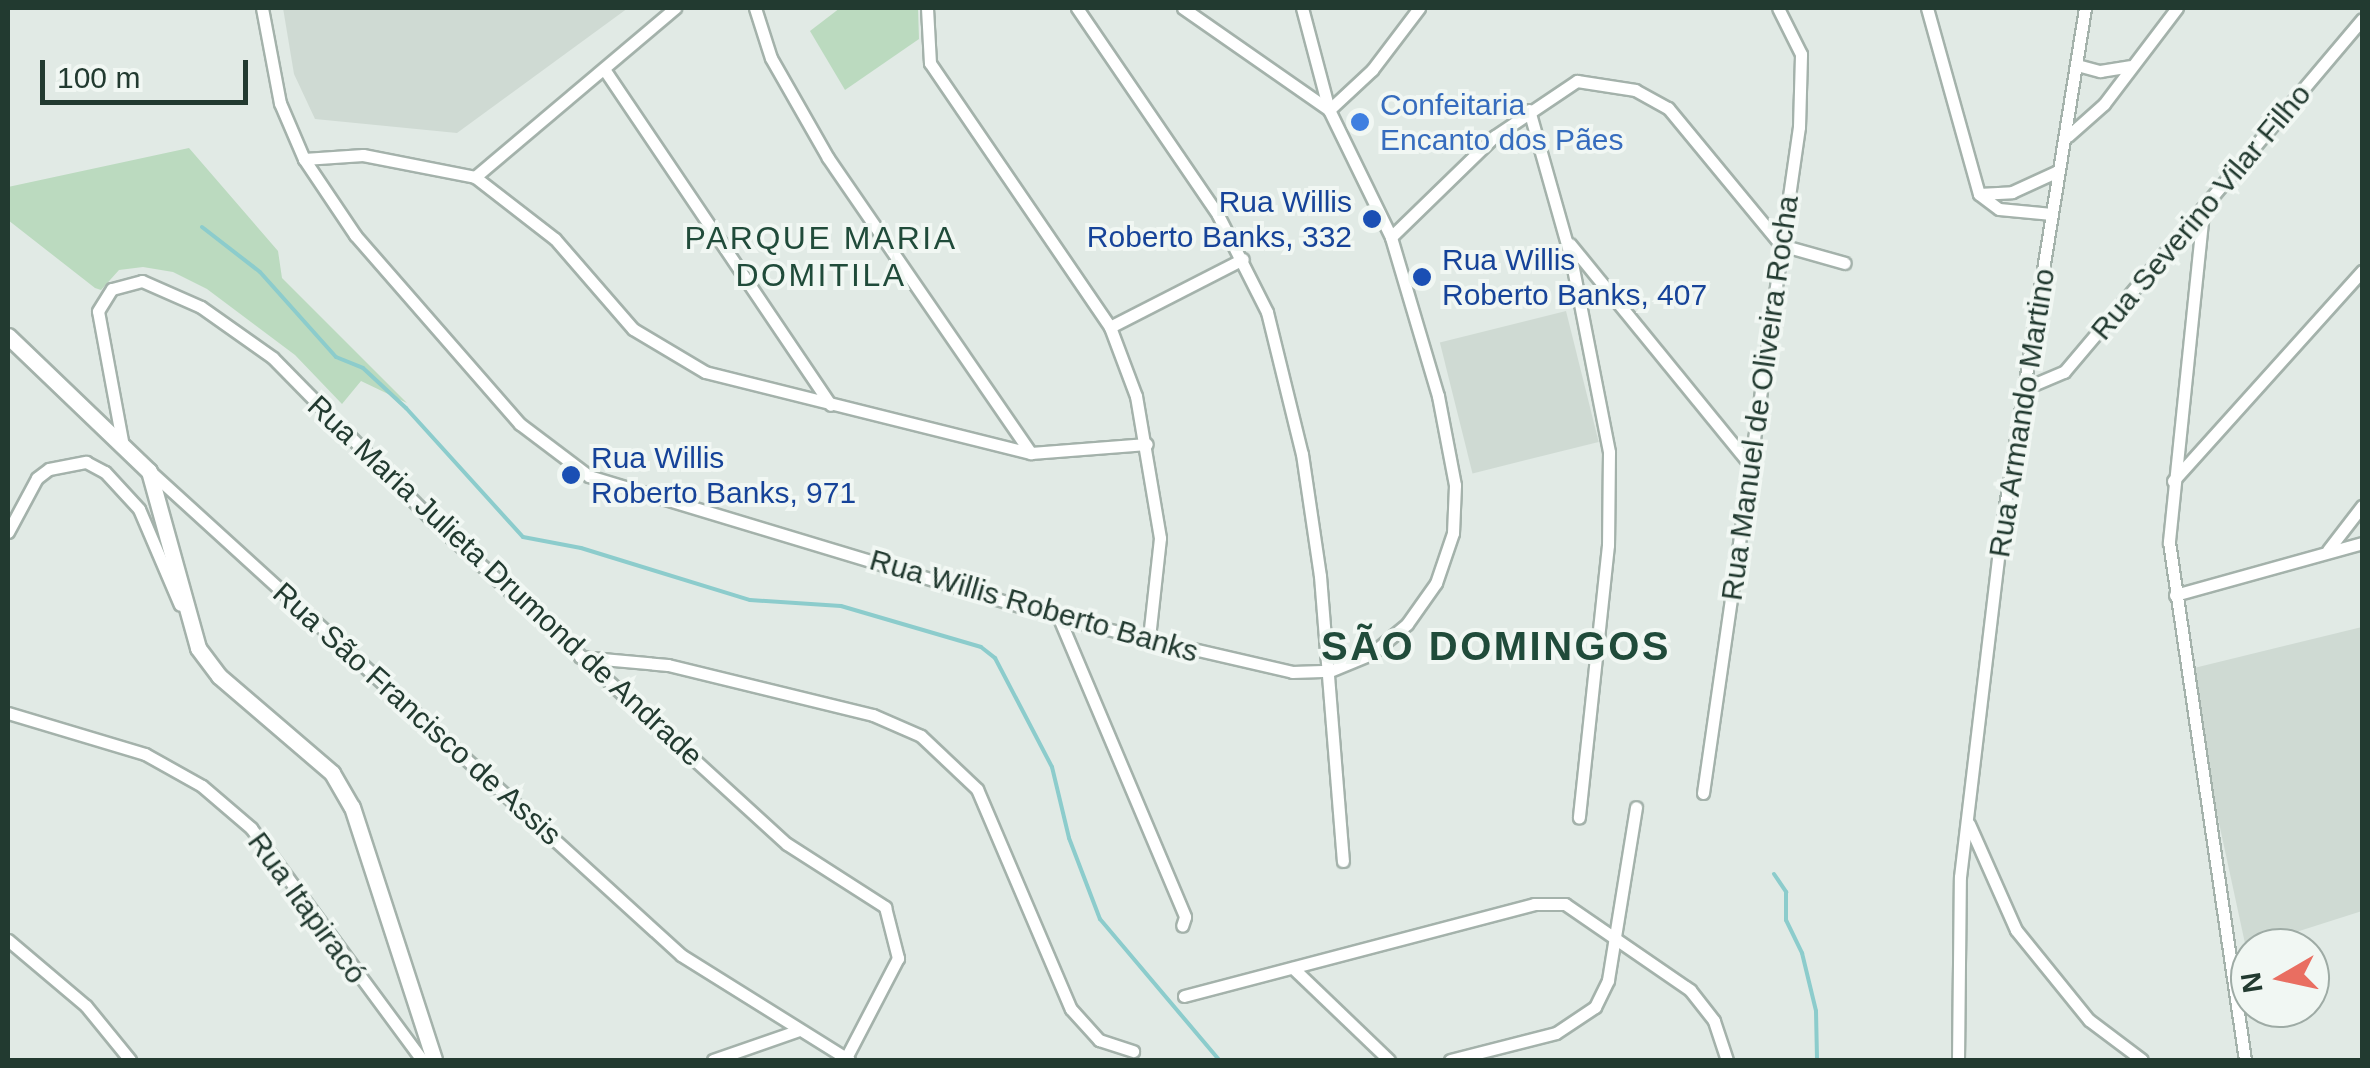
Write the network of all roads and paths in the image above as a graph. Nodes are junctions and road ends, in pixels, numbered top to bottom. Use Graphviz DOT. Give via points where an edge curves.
graph roads {
  1 [pos="262,8"];
  2 [pos="675,8"];
  3 [pos="755,8"];
  4 [pos="927,8"];
  5 [pos="1078,8"];
  6 [pos="1183,8"];
  7 [pos="1302,8"];
  8 [pos="1418,8"];
  9 [pos="1778,8"];
  10 [pos="1927,8"];
  11 [pos="2085,8"];
  12 [pos="2178,8"];
  13 [pos="2362,19"];
  14 [pos="2077,64"];
  15 [pos="2130,66"];
  16 [pos="604,70"];
  17 [pos="1329,110"];
  18 [pos="1529,110"];
  19 [pos="2068,136"];
  20 [pos="304,159"];
  21 [pos="2058,171"];
  22 [pos="475,176"];
  23 [pos="1979,194"];
  24 [pos="2202,212"];
  25 [pos="2052,214"];
  26 [pos="1391,236"];
  27 [pos="1565,237"];
  28 [pos="1781,246"];
  29 [pos="1243,259"];
  30 [pos="1845,262"];
  31 [pos="2362,271"];
  32 [pos="1110,327"];
  33 [pos="8,336"];
  34 [pos="2028,388"];
  35 [pos="831,406"];
  36 [pos="1147,444"];
  37 [pos="123,446"];
  38 [pos="1032,453"];
  39 [pos="1750,465"];
  40 [pos="149,471"];
  41 [pos="2173,481"];
  42 [pos="2362,506"];
  43 [pos="8,532"];
  44 [pos="2362,543"];
  45 [pos="2327,552"];
  46 [pos="2176,595"];
  47 [pos="182,609"];
  48 [pos="1060,618"];
  49 [pos="1148,638"];
  50 [pos="580,656"];
  51 [pos="1330,671"];
  52 [pos="8,713"];
  53 [pos="1702,793"];
  54 [pos="1636,807"];
  55 [pos="1579,818"];
  56 [pos="1968,820"];
  57 [pos="1343,861"];
  58 [pos="1984,866"];
  59 [pos="1960,876"];
  60 [pos="1182,926"];
  61 [pos="1616,934"];
  62 [pos="8,940"];
  63 [pos="1292,968"];
  64 [pos="1184,996"];
  65 [pos="799,1030"];
  66 [pos="1134,1051"];
  67 [pos="130,1060"];
  68 [pos="422,1060"];
  69 [pos="434,1060"];
  70 [pos="713,1060"];
  71 [pos="848,1060"];
  72 [pos="1388,1060"];
  73 [pos="1450,1060"];
  74 [pos="1727,1060"];
  75 [pos="1958,1060"];
  76 [pos="2142,1060"];
  77 [pos="2245,1060"];
  1 -- 20 [label="street, Rua Willis Roberto Banks" via="280,103"];
  2 -- 16 [label="street"];
  3 -- 38 [label="street" via="771,58 828,158"];
  4 -- 32 [label="street" via="930,63"];
  5 -- 29 [label="street"];
  6 -- 17 [label="street"];
  7 -- 17 [label="street, Rua Willis Roberto Banks"];
  8 -- 17 [label="street" via="1372,70"];
  9 -- 28 [label="street, Rua Manuel de Oliveira Rocha" via="1796,38 1802,89"];
  10 -- 23 [label="street"];
  11 -- 14 [label="street, Rua Armando Martino"];
  12 -- 15 [label="street"];
  13 -- 24 [label="street, Rua Severino Vilar Filho"];
  14 -- 15 [label="street" via="2100,70"];
  14 -- 19 [label="street, Rua Armando Martino"];
  15 -- 19 [label="street" via="2104,104"];
  16 -- 22 [label="street"];
  16 -- 35 [label="street"];
  17 -- 26 [label="street, Rua Willis Roberto Banks"];
  18 -- 26 [label="street"];
  18 -- 27 [label="street"];
  18 -- 28 [label="street" via="1577,80 1634,90 1668,108"];
  19 -- 21 [label="street, Rua Armando Martino"];
  20 -- 22 [label="street" via="363,154"];
  20 -- 48 [label="street, Rua Willis Roberto Banks" via="354,234 520,424 589,476"];
  21 -- 23 [label="street" via="2012,192"];
  21 -- 25 [label="street, Rua Armando Martino"];
  22 -- 35 [label="street" via="555,239 633,329 663,350 705,372"];
  23 -- 25 [label="street" via="1999,210"];
  24 -- 34 [label="street, Rua Severino Vilar Filho" via="2064,372"];
  24 -- 41 [label="street"];
  25 -- 34 [label="street, Rua Armando Martino"];
  26 -- 51 [label="street, Rua Willis Roberto Banks" via="1438,396 1454,484 1453,534 1436,583 1407,624 1371,654"];
  27 -- 39 [label="street"];
  27 -- 55 [label="street" via="1609,452 1608,545"];
  28 -- 30 [label="street"];
  28 -- 39 [label="street, Rua Manuel de Oliveira Rocha"];
  29 -- 32 [label="street"];
  29 -- 51 [label="street" via="1278,348 1302,454"];
  31 -- 41 [label="street"];
  32 -- 36 [label="street"];
  33 -- 37 [label="street, Rua São Francisco de Assis"];
  34 -- 56 [label="street, Rua Armando Martino" via="2003,520"];
  35 -- 38 [label="street"];
  36 -- 38 [label="street"];
  36 -- 49 [label="street" via="1160,538"];
  37 -- 40 [label="street, Rua São Francisco de Assis"];
  37 -- 50 [label="street, Rua Maria Julieta Drumond de Andrade" via="98,311 112,290 142,282 202,307 273,358 349,440"];
  39 -- 53 [label="street, Rua Manuel de Oliveira Rocha"];
  40 -- 47 [label="street"];
  40 -- 65 [label="street, Rua São Francisco de Assis" via="682,955"];
  41 -- 46 [label="street" via="2169,542"];
  42 -- 45 [label="street"];
  43 -- 47 [label="street" via="37,478 86,462 105,472 139,509"];
  44 -- 45 [label="street"];
  45 -- 46 [label="street"];
  46 -- 77 [label="street"];
  47 -- 69 [label="street" via="219,676 332,773 352,806"];
  48 -- 49 [label="street, Rua Willis Roberto Banks"];
  48 -- 60 [label="street" via="1185,916"];
  49 -- 51 [label="street, Rua Willis Roberto Banks" via="1246,664"];
  50 -- 66 [label="street" via="668,665 873,714 921,736 977,789 1071,1009 1099,1040"];
  50 -- 71 [label="street, Rua Maria Julieta Drumond de Andrade" via="787,844 884,908 898,958"];
  51 -- 57 [label="street"];
  52 -- 68 [label="street, Rua Itapiracó" via="145,754 202,786 251,828"];
  54 -- 61 [label="street"];
  56 -- 58 [label="street"];
  56 -- 59 [label="street, Rua Armando Martino"];
  58 -- 59 [label="street"];
  58 -- 76 [label="street" via="2016,930 2065,994"];
  59 -- 75 [label="street, Rua Armando Martino"];
  61 -- 63 [label="street" via="1582,910 1534,904"];
  61 -- 73 [label="street" via="1608,980 1584,1018"];
  61 -- 74 [label="street" via="1690,990 1714,1021"];
  62 -- 67 [label="street" via="86,1006"];
  63 -- 64 [label="street"];
  63 -- 72 [label="street"];
  65 -- 70 [label="street"];
  65 -- 71 [label="street, Rua São Francisco de Assis"];
}
